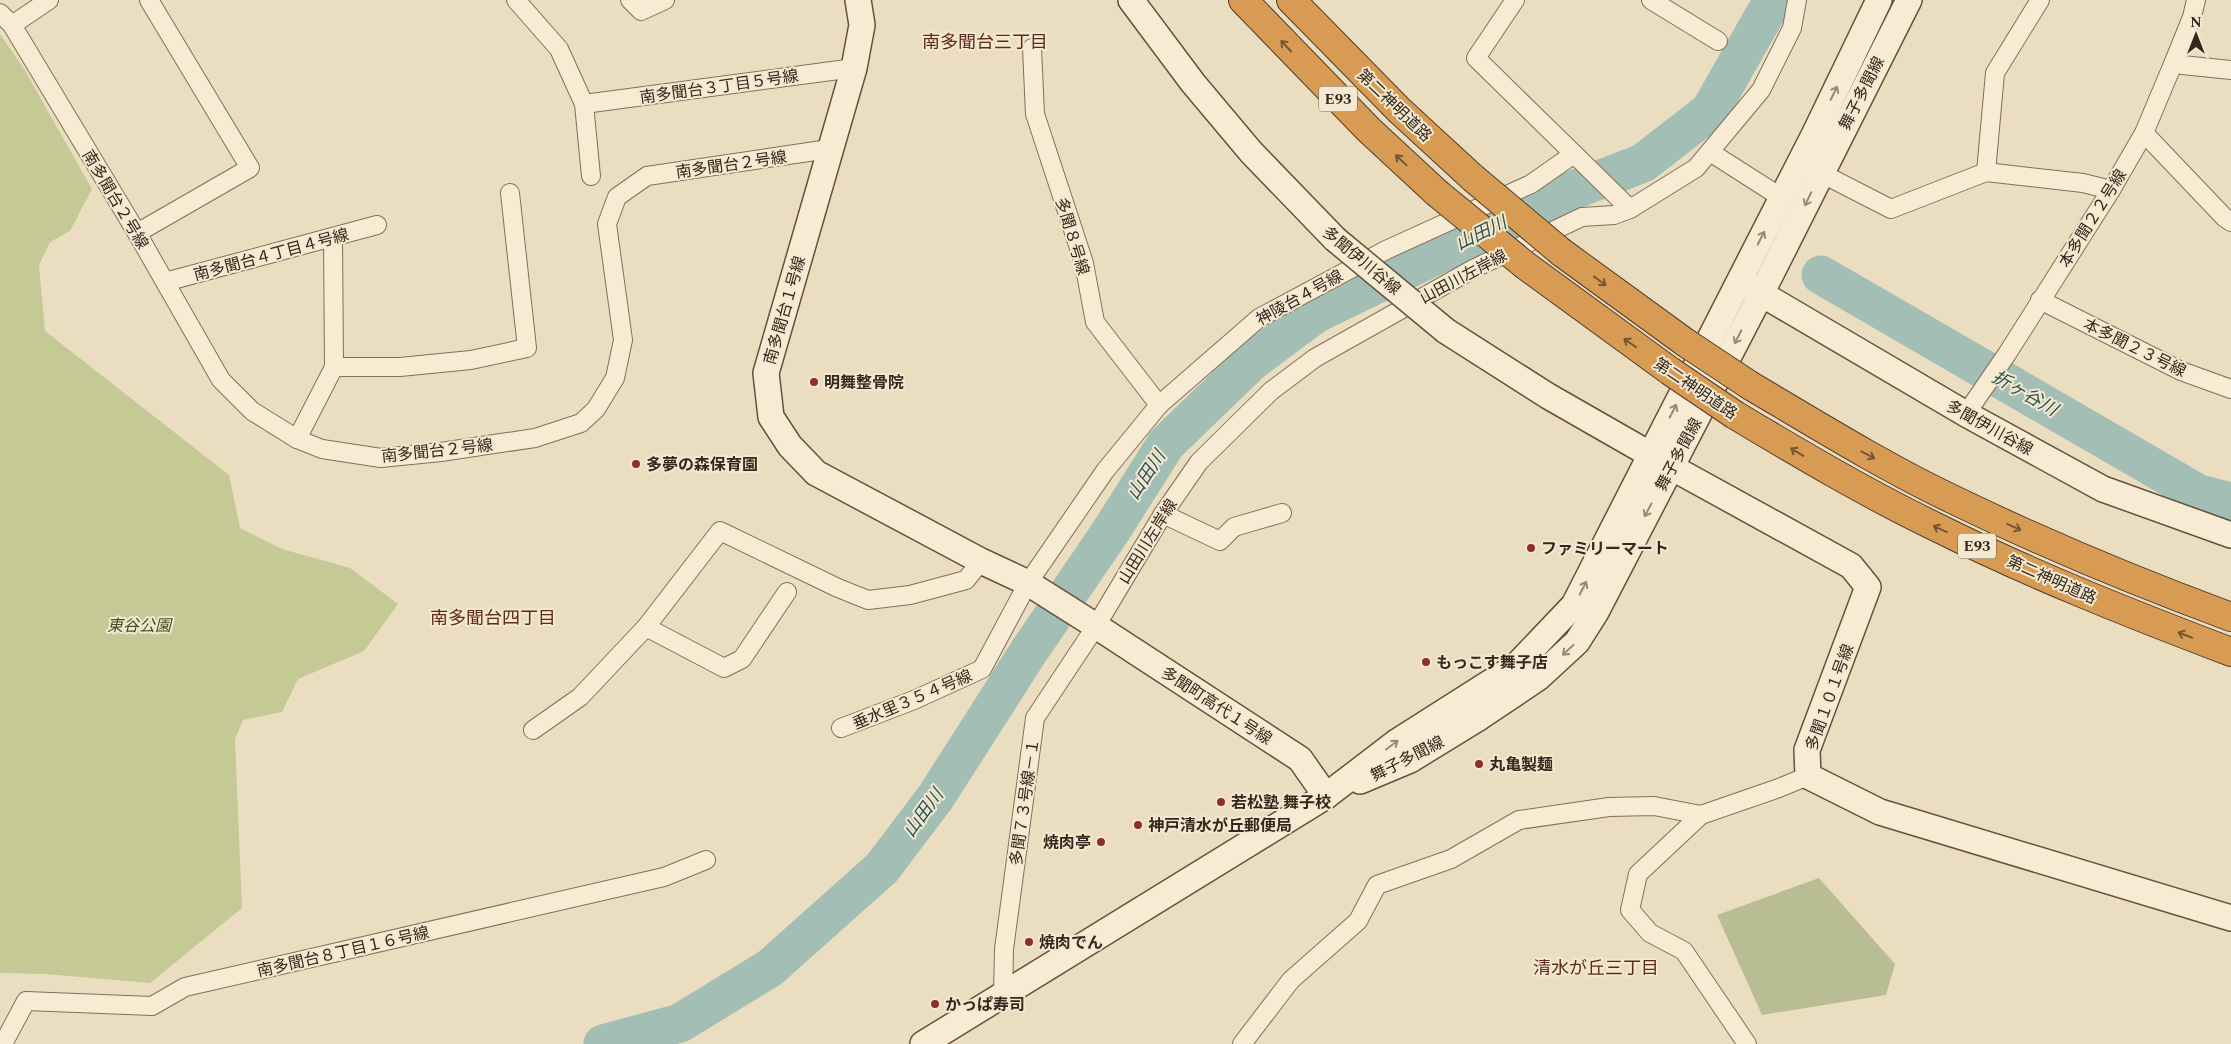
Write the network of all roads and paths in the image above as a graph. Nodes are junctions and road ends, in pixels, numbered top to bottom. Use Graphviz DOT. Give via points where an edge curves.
graph roads {
  1 [pos="48,0"];
  2 [pos="149,0"];
  3 [pos="516,0"];
  4 [pos="630,0"];
  5 [pos="665,0"];
  6 [pos="858,0"];
  7 [pos="1131,0"];
  8 [pos="1243,0"];
  9 [pos="1291,0"];
  10 [pos="1515,0"];
  11 [pos="1651,0"];
  12 [pos="1797,0"];
  13 [pos="1879,0"];
  14 [pos="1909,0"];
  15 [pos="2040,0"];
  16 [pos="2196,0"];
  17 [pos="6,19"];
  18 [pos="1718,41"];
  19 [pos="1032,48"];
  20 [pos="2173,64"];
  21 [pos="854,68"];
  22 [pos="2231,70"];
  23 [pos="584,104"];
  24 [pos="2144,133"];
  25 [pos="829,149"];
  26 [pos="1710,152"];
  27 [pos="1574,154"];
  28 [pos="1810,168"];
  29 [pos="1986,172"];
  30 [pos="591,176"];
  31 [pos="2111,190"];
  32 [pos="510,193"];
  33 [pos="1782,198"];
  34 [pos="1630,209"];
  35 [pos="2231,222"];
  36 [pos="377,225"];
  37 [pos="137,233"];
  38 [pos="333,238"];
  39 [pos="1739,281"];
  40 [pos="165,282"];
  41 [pos="1761,294"];
  42 [pos="2040,300"];
  43 [pos="334,367"];
  44 [pos="2231,390"];
  45 [pos="1159,405"];
  46 [pos="1966,414"];
  47 [pos="297,439"];
  48 [pos="1661,461"];
  49 [pos="1282,513"];
  50 [pos="1163,514"];
  51 [pos="2231,535"];
  52 [pos="981,561"];
  53 [pos="1028,583"];
  54 [pos="787,592"];
  55 [pos="2231,617"];
  56 [pos="1096,626"];
  57 [pos="646,627"];
  58 [pos="2231,652"];
  59 [pos="982,669"];
  60 [pos="841,728"];
  61 [pos="533,730"];
  62 [pos="1808,776"];
  63 [pos="1326,796"];
  64 [pos="1701,815"];
  65 [pos="706,860"];
  66 [pos="2231,918"];
  67 [pos="1002,996"];
  68 [pos="3,1044"];
  69 [pos="923,1044"];
  70 [pos="1242,1044"];
  71 [pos="1747,1044"];
  1 -- 17 [label="street"];
  2 -- 37 [label="street" via="250,168"];
  3 -- 23 [label="street" via="559,49"];
  4 -- 5 [label="street" via="641,11"];
  6 -- 21 [label="street, 南多聞台１号線" via="862,25"];
  7 -- 48 [label="street, 多聞伊川谷線, bridge" via="1193,83 1251,152 1335,239 1446,331 1548,396"];
  58 -- 8 [label="highway, 第二神明道路 / E93, one-way, bridge" via="2052,580 1934,526 1825,469 1735,415 1670,372 1526,266 1437,193 1369,130"];
  9 -- 55 [label="highway, 第二神明道路 / E93, one-way, bridge" via="1399,110 1472,178 1561,252 1751,386 1845,442 1951,498 2058,547"];
  10 -- 27 [label="street" via="1476,58"];
  11 -- 18 [label="street"];
  12 -- 26 [label="street, 山田川左岸線" via="1792,28 1762,90"];
  28 -- 13 [label="street, 舞子多聞線, one-way"];
  14 -- 28 [label="street, 舞子多聞線"];
  15 -- 29 [label="street" via="1995,73"];
  16 -- 20 [label="street, 本多聞２２号線"];
  17 -- 37 [label="street, 南多聞台２号線"];
  19 -- 45 [label="street, 多聞８号線" via="1035,114 1084,263 1095,322"];
  20 -- 22 [label="street"];
  20 -- 24 [label="street, 本多聞２２号線"];
  21 -- 23 [label="street, 南多聞台３丁目５号線"];
  21 -- 25 [label="street, 南多聞台１号線"];
  23 -- 30 [label="street"];
  24 -- 31 [label="street, 本多聞２２号線"];
  24 -- 35 [label="street"];
  25 -- 47 [label="street, 南多聞台２号線" via="647,176 617,197 607,224 623,340 615,378 596,409 581,423 535,438 381,458 322,449"];
  25 -- 52 [label="street, 南多聞台１号線" via="766,373 771,417 790,446 816,473"];
  26 -- 33 [label="street"];
  26 -- 34 [label="street, 山田川左岸線" via="1696,168"];
  27 -- 34 [label="street"];
  27 -- 45 [label="street, 神陵台４号線" via="1531,184 1386,250 1258,318"];
  28 -- 29 [label="street" via="1891,209"];
  28 -- 33 [label="street, 舞子多聞線"];
  28 -- 41 [label="street, 舞子多聞線, one-way"];
  29 -- 31 [label="street" via="2083,183"];
  31 -- 42 [label="street, 本多聞２２号線"];
  32 -- 43 [label="street" via="527,348 471,360 400,367"];
  39 -- 33 [label="street, 舞子多聞線, one-way"];
  34 -- 50 [label="street, 山田川左岸線" via="1614,215 1582,217 1472,269 1315,358 1271,391 1199,462"];
  36 -- 38 [label="street, 南多聞台４丁目４号線"];
  37 -- 40 [label="street, 南多聞台２号線"];
  38 -- 40 [label="street, 南多聞台４丁目４号線"];
  38 -- 43 [label="street"];
  39 -- 41 [label="street, 多聞伊川谷線"];
  48 -- 39 [label="street, 舞子多聞線, one-way"];
  40 -- 47 [label="street, 南多聞台２号線" via="221,380 252,411"];
  41 -- 46 [label="street, 多聞伊川谷線"];
  41 -- 48 [label="street, 舞子多聞線, one-way"];
  42 -- 44 [label="street, 本多聞２３号線" via="2181,371"];
  42 -- 46 [label="street, 本多聞２２号線"];
  43 -- 47 [label="street"];
  45 -- 53 [label="street, 神陵台４号線" via="1105,471"];
  46 -- 51 [label="street, 多聞伊川谷線" via="2103,489"];
  48 -- 62 [label="street, 多聞１０１号線" via="1851,566 1868,586 1807,750"];
  48 -- 63 [label="street, 舞子多聞線" via="1574,605 1516,666 1398,741"];
  49 -- 50 [label="street" via="1234,527 1220,541"];
  50 -- 56 [label="street, 山田川左岸線"];
  52 -- 53 [label="street, 南多聞台１号線"];
  52 -- 57 [label="street" via="966,580 910,595 868,600 720,531"];
  53 -- 56 [label="street, 南多聞台１号線"];
  53 -- 59 [label="street, 神陵台４号線"];
  54 -- 57 [label="street" via="742,659 724,668"];
  56 -- 63 [label="street, 多聞町高代１号線" via="1300,759"];
  56 -- 67 [label="street, 多聞７３号線－１" via="1035,718 1004,949"];
  57 -- 61 [label="street" via="580,697"];
  59 -- 60 [label="street, 垂水里３５４号線"];
  62 -- 64 [label="street"];
  62 -- 66 [label="street" via="1880,812"];
  63 -- 67 [label="street, 舞子多聞線"];
  64 -- 70 [label="street" via="1654,806 1609,807 1519,820 1451,859 1377,885 1358,921 1291,980"];
  64 -- 71 [label="street" via="1638,874 1630,910 1650,933 1684,951"];
  65 -- 68 [label="street, 南多聞台８丁目１６号線" via="664,877 185,987 152,1006 26,1002"];
  67 -- 69 [label="street, 舞子多聞線"];
}
